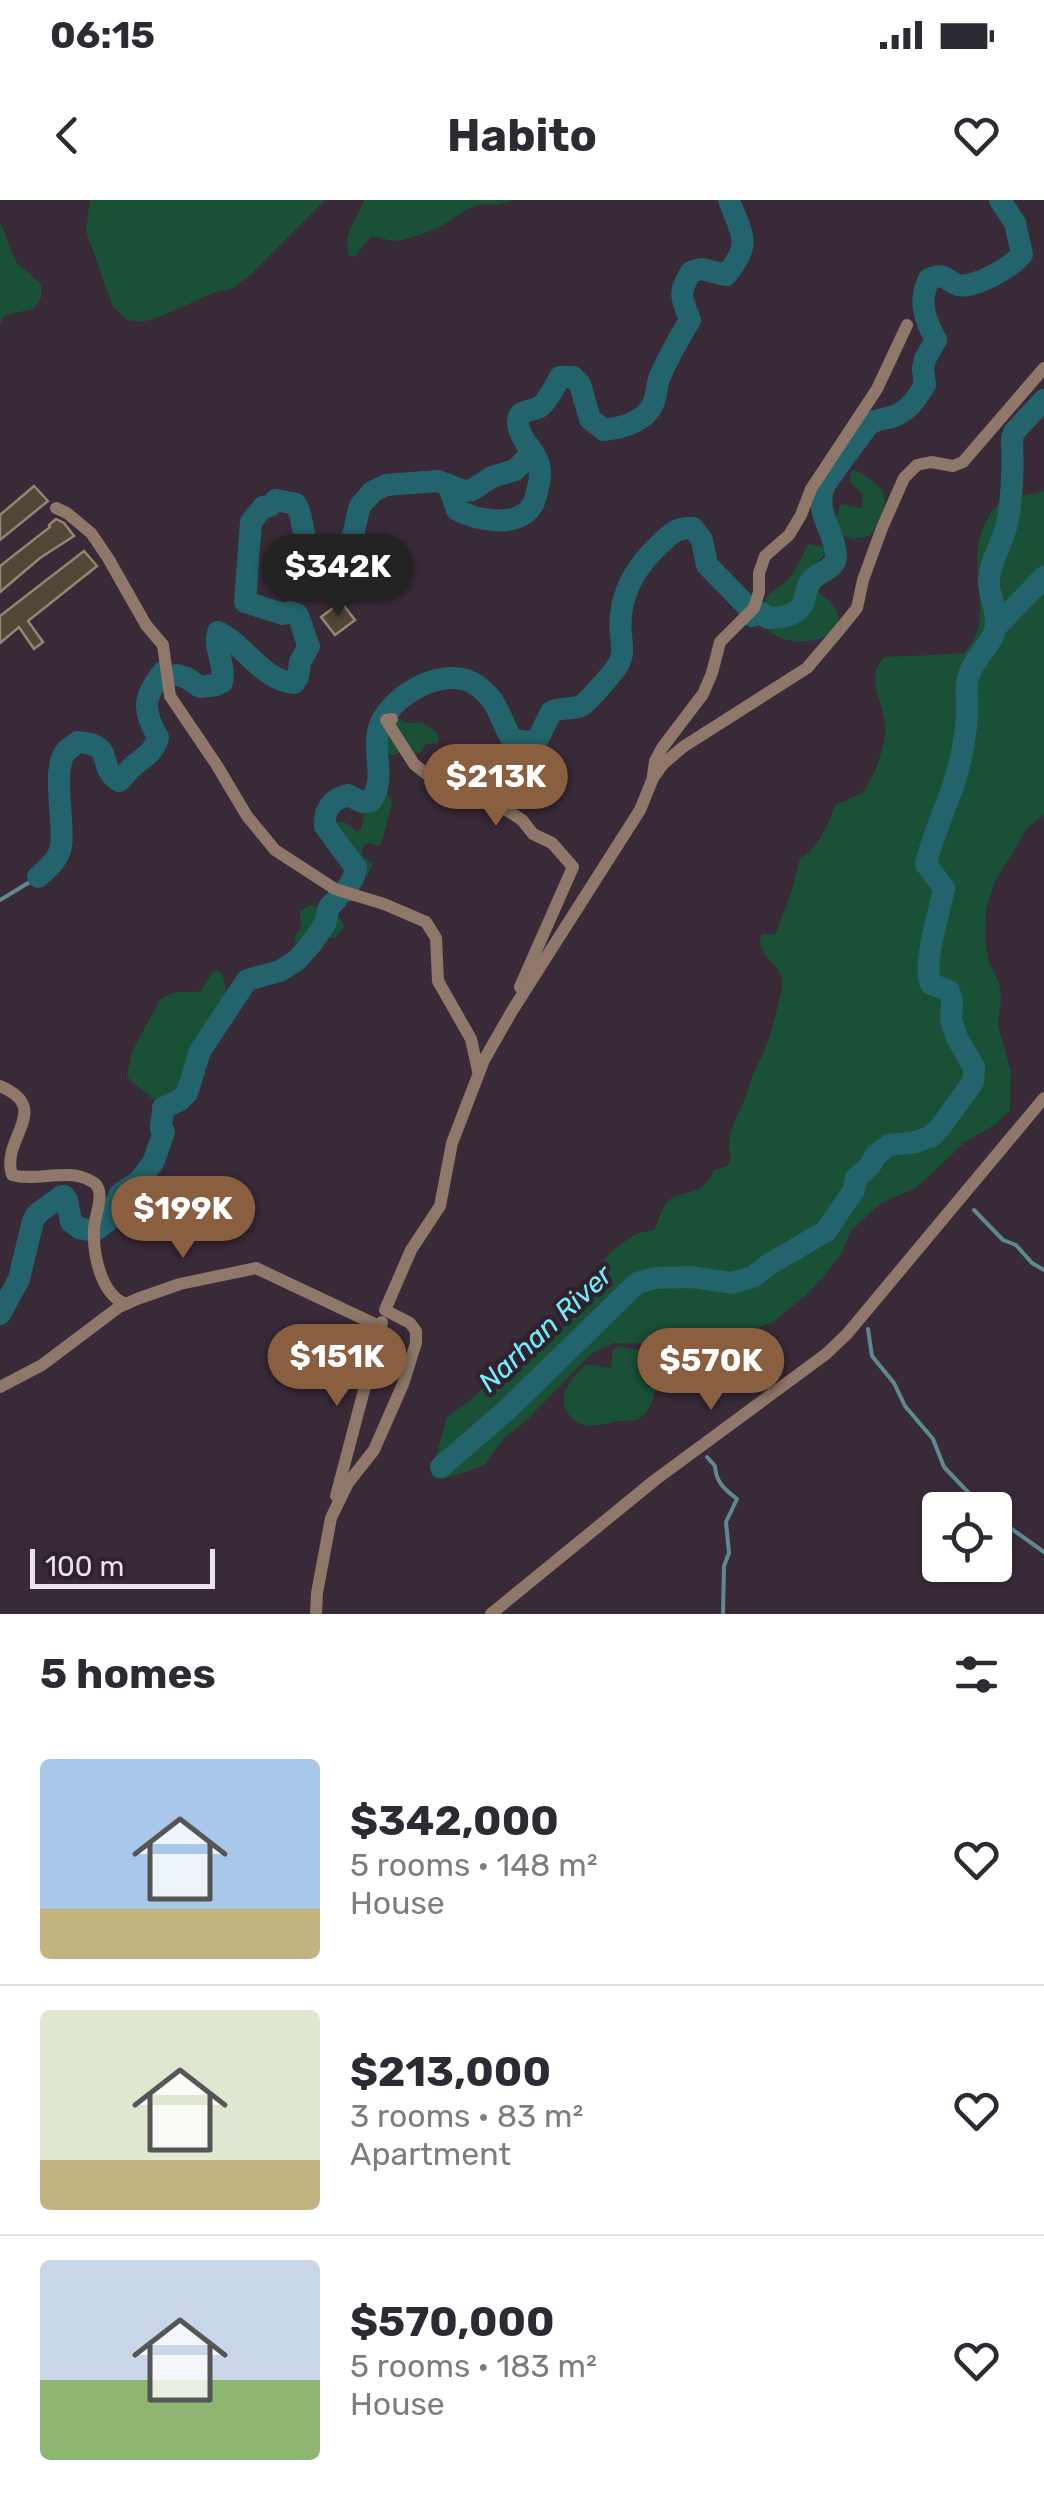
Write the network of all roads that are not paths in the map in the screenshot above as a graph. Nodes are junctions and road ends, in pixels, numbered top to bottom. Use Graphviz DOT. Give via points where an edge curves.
graph roads {
  1 [pos="907,325"];
  2 [pos="1044,368"];
  3 [pos="56,508"];
  4 [pos="392,719"];
  5 [pos="652,778"];
  6 [pos="512,1012"];
  7 [pos="478,1074"];
  8 [pos="0,1086"];
  9 [pos="1044,1098"];
  10 [pos="126,1304"];
  11 [pos="385,1310"];
  12 [pos="381,1327"];
  13 [pos="0,1387"];
  14 [pos="331,1518"];
  15 [pos="316,1614"];
  16 [pos="491,1614"];
  1 -- 5 [label="street" via="801,515 765,556 754,608 720,642 702,694 654,761"];
  2 -- 5 [label="street" via="963,462 917,465 904,478 857,608 807,668 683,747"];
  3 -- 7 [label="street" via="91,533 108,558 163,645 170,696 276,850 335,889 426,922 436,938 438,981 472,1038"];
  4 -- 6 [label="street" via="386,720 428,776 514,814 573,867"];
  5 -- 6 [label="street" via="640,810"];
  6 -- 7 [label="street"];
  7 -- 11 [label="street" via="452,1142 440,1206 411,1250"];
  8 -- 10 [label="street" via="24,1106 8,1149 12,1175 95,1182 97,1258 115,1300"];
  9 -- 16 [label="street" via="826,1354 655,1480"];
  10 -- 12 [label="street" via="256,1268"];
  10 -- 13 [label="street"];
  11 -- 12 [label="street"];
  11 -- 14 [label="street" via="410,1323 416,1343 374,1450"];
  12 -- 14 [label="street"];
  14 -- 15 [label="street"];
}
